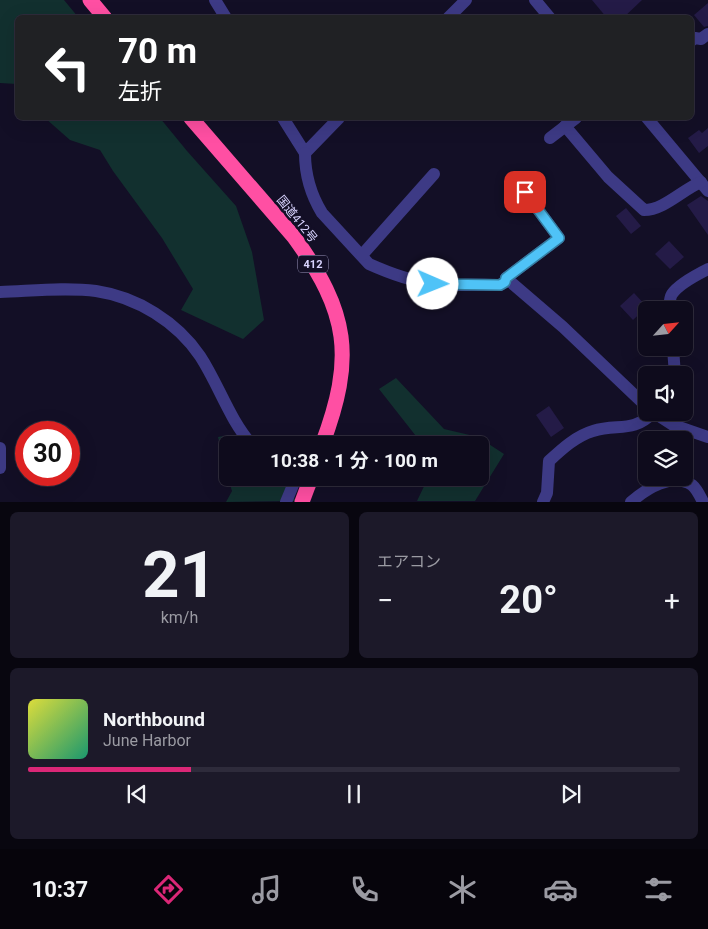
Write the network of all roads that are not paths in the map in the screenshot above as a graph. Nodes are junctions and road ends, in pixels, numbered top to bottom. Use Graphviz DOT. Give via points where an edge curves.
graph roads {
  1 [pos="90,0"];
  2 [pos="215,0"];
  3 [pos="466,0"];
  4 [pos="535,0"];
  5 [pos="102,15"];
  6 [pos="224,15"];
  7 [pos="451,15"];
  8 [pos="548,15"];
  9 [pos="708,34"];
  10 [pos="694,39"];
  11 [pos="193,120"];
  12 [pos="284,120"];
  13 [pos="337,120"];
  14 [pos="573,120"];
  15 [pos="649,120"];
  16 [pos="565,126"];
  17 [pos="550,138"];
  18 [pos="306,153"];
  19 [pos="434,174"];
  20 [pos="705,186"];
  21 [pos="525,192"];
  22 [pos="362,255"];
  23 [pos="708,269"];
  24 [pos="506,278"];
  25 [pos="0,292"];
  26 [pos="670,301"];
  27 [pos="638,398"];
  28 [pos="646,421"];
  29 [pos="667,421"];
  30 [pos="245,436"];
  31 [pos="325,436"];
  32 [pos="708,437"];
  33 [pos="0,448"];
  34 [pos="0,468"];
  35 [pos="293,486"];
  36 [pos="308,486"];
  37 [pos="286,502"];
  38 [pos="302,502"];
  39 [pos="542,502"];
  40 [pos="631,502"];
  41 [pos="703,502"];
  1 -- 5 [label="highway"];
  2 -- 6 [label="street"];
  3 -- 7 [label="street"];
  4 -- 8 [label="street"];
  9 -- 10 [label="street"];
  11 -- 31 [label="highway, 国道412号 / 412" via="294,237 318,273 336,311 342,339 342,370"];
  12 -- 18 [label="street"];
  13 -- 18 [label="street"];
  14 -- 16 [label="street"];
  15 -- 20 [label="street"];
  16 -- 17 [label="street"];
  16 -- 20 [label="street" via="608,177 644,210 653,210 692,186"];
  18 -- 22 [label="street" via="309,182 317,204"];
  19 -- 22 [label="street"];
  21 -- 24 [label="street" via="559,238"];
  22 -- 24 [label="street" via="376,268 433,284 500,285"];
  23 -- 26 [label="street" via="676,290"];
  24 -- 27 [label="street"];
  25 -- 30 [label="street" via="96,291 128,300 161,317 199,355"];
  28 -- 39 [label="street" via="636,426 594,430 579,436 549,461 547,493"];
  29 -- 32 [label="street"];
  33 -- 34 [label="street"];
  35 -- 37 [label="street"];
  36 -- 38 [label="highway"];
  40 -- 41 [label="street" via="659,484 678,481 692,486"];
}
